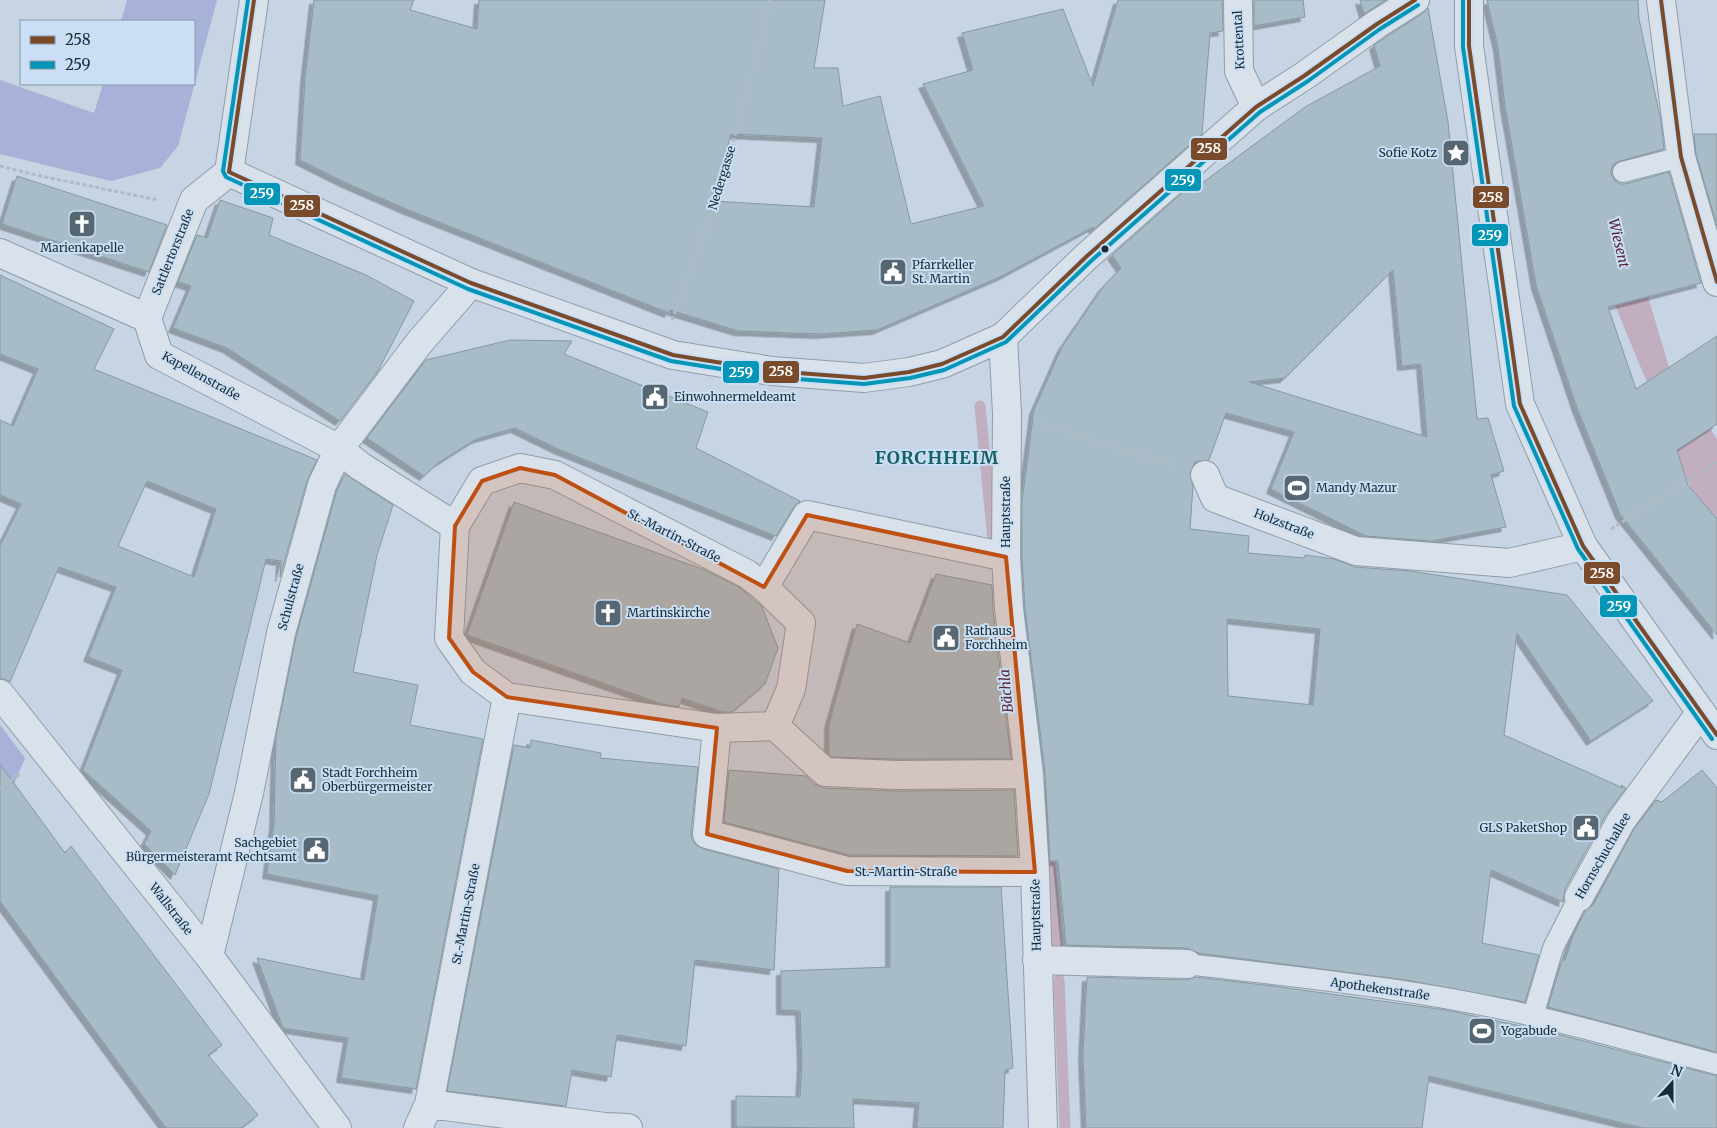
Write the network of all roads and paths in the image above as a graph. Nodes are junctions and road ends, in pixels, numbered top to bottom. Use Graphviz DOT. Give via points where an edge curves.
graph roads {
  1 [pos="254,0"];
  2 [pos="770,0"];
  3 [pos="1238,0"];
  4 [pos="1414,0"];
  5 [pos="1469,0"];
  6 [pos="1661,0"];
  7 [pos="1256,107"];
  8 [pos="1681,157"];
  9 [pos="0,166"];
  10 [pos="229,172"];
  11 [pos="1623,172"];
  12 [pos="194,200"];
  13 [pos="0,253"];
  14 [pos="1717,282"];
  15 [pos="471,283"];
  16 [pos="147,318"];
  17 [pos="1004,338"];
  18 [pos="661,351"];
  19 [pos="1007,413"];
  20 [pos="339,449"];
  21 [pos="1717,462"];
  22 [pos="1205,475"];
  23 [pos="456,526"];
  24 [pos="1583,546"];
  25 [pos="1006,557"];
  26 [pos="764,587"];
  27 [pos="0,694"];
  28 [pos="507,697"];
  29 [pos="1701,712"];
  30 [pos="775,726"];
  31 [pos="717,728"];
  32 [pos="1717,735"];
  33 [pos="1028,774"];
  34 [pos="1035,872"];
  35 [pos="1579,897"];
  36 [pos="209,956"];
  37 [pos="1037,960"];
  38 [pos="1188,964"];
  39 [pos="1532,1016"];
  40 [pos="1717,1064"];
  41 [pos="424,1116"];
  42 [pos="337,1128"];
  43 [pos="628,1128"];
  44 [pos="1043,1128"];
  1 -- 10 [label="street"];
  2 -- 18 [label="path, Nedergasse" via="737,129 705,231"];
  3 -- 7 [label="street, Krottental" via="1239,71"];
  4 -- 7 [label="street"];
  5 -- 24 [label="street" via="1469,46 1520,404"];
  6 -- 8 [label="street"];
  7 -- 17 [label="street" via="1087,256"];
  8 -- 11 [label="lane"];
  8 -- 14 [label="street"];
  9 -- 12 [label="path" via="165,201"];
  10 -- 12 [label="street, Sattlertorstraße"];
  10 -- 15 [label="street"];
  12 -- 16 [label="street, Sattlertorstraße"];
  13 -- 16 [label="street"];
  15 -- 18 [label="street"];
  15 -- 20 [label="street, Schulstraße" via="419,343"];
  16 -- 20 [label="street, Kapellenstraße" via="159,355"];
  17 -- 18 [label="street" via="942,364 864,378 772,370"];
  17 -- 19 [label="street, Hauptstraße"];
  19 -- 22 [label="path"];
  19 -- 25 [label="street, Hauptstraße"];
  20 -- 23 [label="street" via="360,466"];
  20 -- 36 [label="street, Schulstraße" via="322,485 281,633 248,793"];
  21 -- 24 [label="path"];
  22 -- 24 [label="street, Holzstraße" via="1215,498 1356,551 1509,563"];
  23 -- 26 [label="street, St.-Martin-Straße" via="482,482 520,468 555,475 747,574"];
  23 -- 28 [label="street, St.-Martin-Straße" via="449,638 473,672"];
  24 -- 29 [label="street"];
  25 -- 26 [label="street" via="807,515"];
  25 -- 33 [label="street, Hauptstraße"];
  26 -- 30 [label="street, St.-Martin-Straße" via="801,623 792,689"];
  27 -- 36 [label="street, Wallstraße"];
  28 -- 31 [label="street, St.-Martin-Straße"];
  28 -- 41 [label="street, St.-Martin-Straße"];
  29 -- 32 [label="street"];
  29 -- 35 [label="street, Hornschuchallee" via="1621,821"];
  30 -- 31 [label="street, St.-Martin-Straße"];
  30 -- 33 [label="street" via="825,772"];
  31 -- 34 [label="street, St.-Martin-Straße" via="707,834 847,872"];
  33 -- 34 [label="street, Hauptstraße"];
  34 -- 37 [label="street, Hauptstraße"];
  35 -- 39 [label="lane, Hornschuchallee" via="1554,948"];
  36 -- 42 [label="street, Wallstraße"];
  37 -- 38 [label="street, Apothekenstraße"];
  37 -- 44 [label="street, Hauptstraße"];
  38 -- 39 [label="lane, Apothekenstraße" via="1418,994"];
  39 -- 40 [label="lane, Apothekenstraße"];
  41 -- 43 [label="street"];
}
